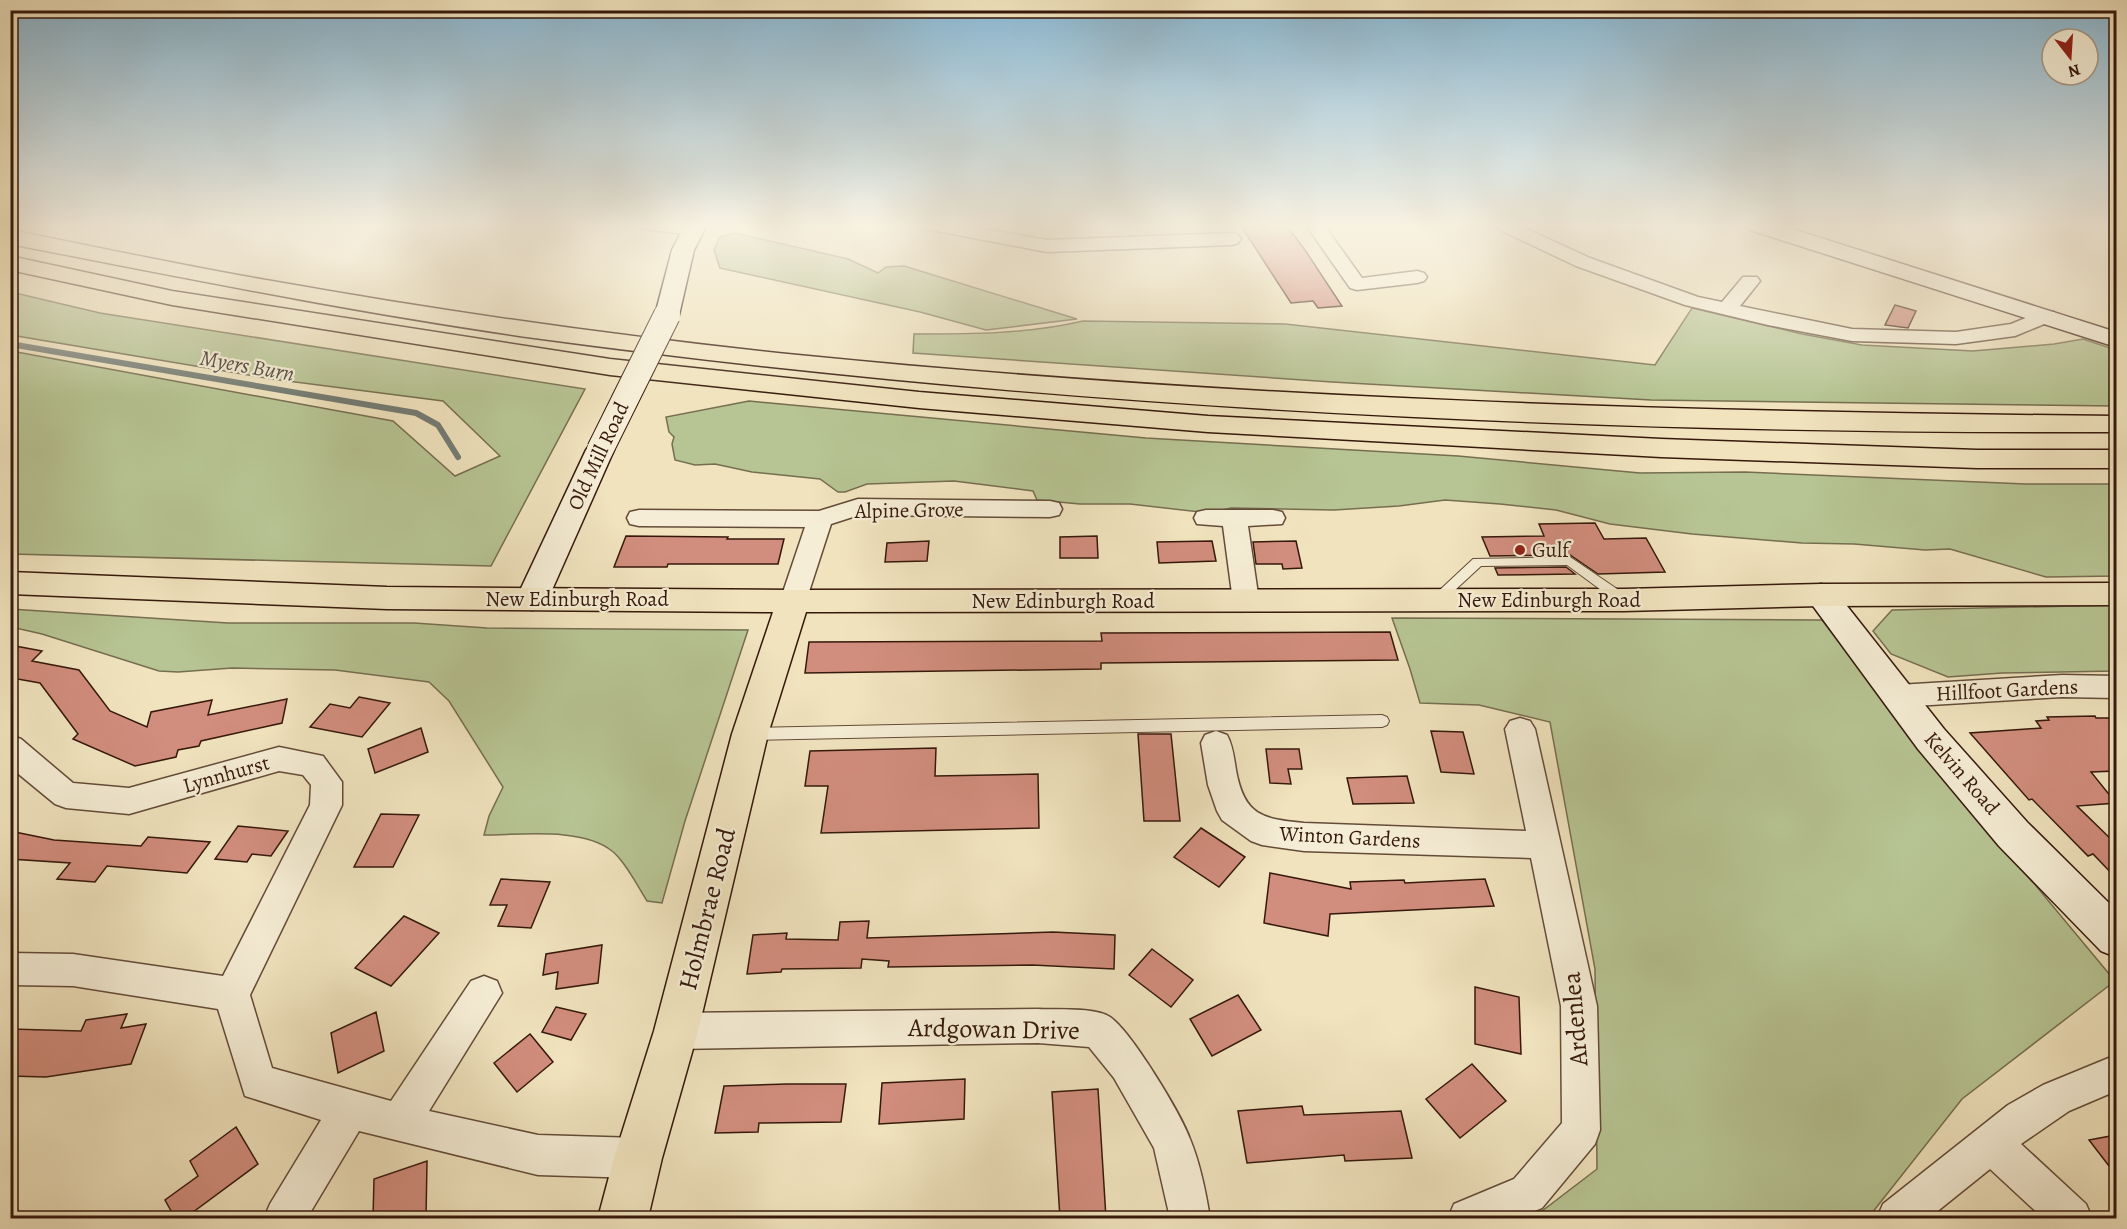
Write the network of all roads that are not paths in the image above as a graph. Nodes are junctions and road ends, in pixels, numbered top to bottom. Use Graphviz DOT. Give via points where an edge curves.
graph roads {
  1 [pos="100,282"];
  2 [pos="237,282"];
  3 [pos="675,282"];
  4 [pos="1356,282"];
  5 [pos="1371,282"];
  6 [pos="1640,282"];
  7 [pos="1749,282"];
  8 [pos="1940,282"];
  9 [pos="1727,309"];
  10 [pos="2047,316"];
  11 [pos="2116,340"];
  12 [pos="2116,424"];
  13 [pos="2116,459"];
  14 [pos="1050,509"];
  15 [pos="639,518"];
  16 [pos="1206,518"];
  17 [pos="1234,518"];
  18 [pos="1273,518"];
  19 [pos="820,519"];
  20 [pos="10,583"];
  21 [pos="2116,594"];
  22 [pos="1821,595"];
  23 [pos="532,599"];
  24 [pos="793,601"];
  25 [pos="1246,601"];
  26 [pos="2116,687"];
  27 [pos="1898,696"];
  28 [pos="1382,721"];
  29 [pos="1520,729"];
  30 [pos="750,734"];
  31 [pos="1216,743"];
  32 [pos="10,747"];
  33 [pos="1544,845"];
  34 [pos="2116,938"];
  35 [pos="10,969"];
  36 [pos="484,993"];
  37 [pos="232,994"];
  38 [pos="676,1031"];
  39 [pos="2116,1073"];
  40 [pos="350,1109"];
  41 [pos="399,1123"];
  42 [pos="1991,1143"];
  43 [pos="638,1158"];
  44 [pos="284,1218"];
  45 [pos="624,1218"];
  46 [pos="1190,1218"];
  47 [pos="1468,1218"];
  48 [pos="1897,1218"];
  49 [pos="2072,1218"];
  1 -- 13 [label="main road" via="172,298 599,365 919,400 1208,424 1661,448 1977,459"];
  2 -- 12 [label="main road" via="645,346 920,375 1216,399 1879,423"];
  3 -- 23 [label="street, Old Mill Road, bridge" via="667,315"];
  4 -- 5 [label="street"];
  6 -- 9 [label="street"];
  7 -- 9 [label="street"];
  8 -- 10 [label="street"];
  9 -- 10 [label="street" via="1852,335 1956,338 2015,330"];
  10 -- 11 [label="street"];
  14 -- 19 [label="street, Alpine Grove" via="858,507"];
  15 -- 19 [label="street, Alpine Grove"];
  16 -- 17 [label="street"];
  17 -- 18 [label="street"];
  17 -- 25 [label="street"];
  19 -- 24 [label="street"];
  20 -- 23 [label="main road, New Edinburgh Road" via="387,598"];
  21 -- 22 [label="main road, New Edinburgh Road"];
  22 -- 25 [label="main road, New Edinburgh Road"];
  22 -- 27 [label="street, Kelvin Road"];
  23 -- 24 [label="main road, New Edinburgh Road"];
  24 -- 25 [label="main road, New Edinburgh Road"];
  24 -- 30 [label="main road, Holmbrae Road"];
  26 -- 27 [label="street, Hillfoot Gardens" via="2062,686"];
  27 -- 34 [label="street, Kelvin Road" via="2013,834"];
  28 -- 30 [label="lane"];
  29 -- 33 [label="street, Ardenlea"];
  30 -- 38 [label="main road, Holmbrae Road"];
  31 -- 33 [label="street, Winton Gardens" via="1223,785 1233,811 1262,832 1304,837"];
  32 -- 37 [label="street, Lynnhurst" via="66,795 129,801 279,759 312,765 327,782 326,805"];
  33 -- 47 [label="street, Ardenlea" via="1579,1006 1581,1130 1527,1194"];
  35 -- 37 [label="street" via="73,970"];
  36 -- 41 [label="street"];
  37 -- 40 [label="street" via="258,1083"];
  38 -- 43 [label="main road, Holmbrae Road"];
  38 -- 46 [label="street, Ardgowan Drive" via="1038,1026 1098,1030 1127,1065 1172,1142"];
  39 -- 42 [label="street" via="2056,1098"];
  40 -- 41 [label="street"];
  40 -- 44 [label="street"];
  41 -- 43 [label="street" via="537,1155"];
  42 -- 48 [label="street"];
  42 -- 49 [label="street"];
  43 -- 45 [label="main road, Holmbrae Road"];
}
